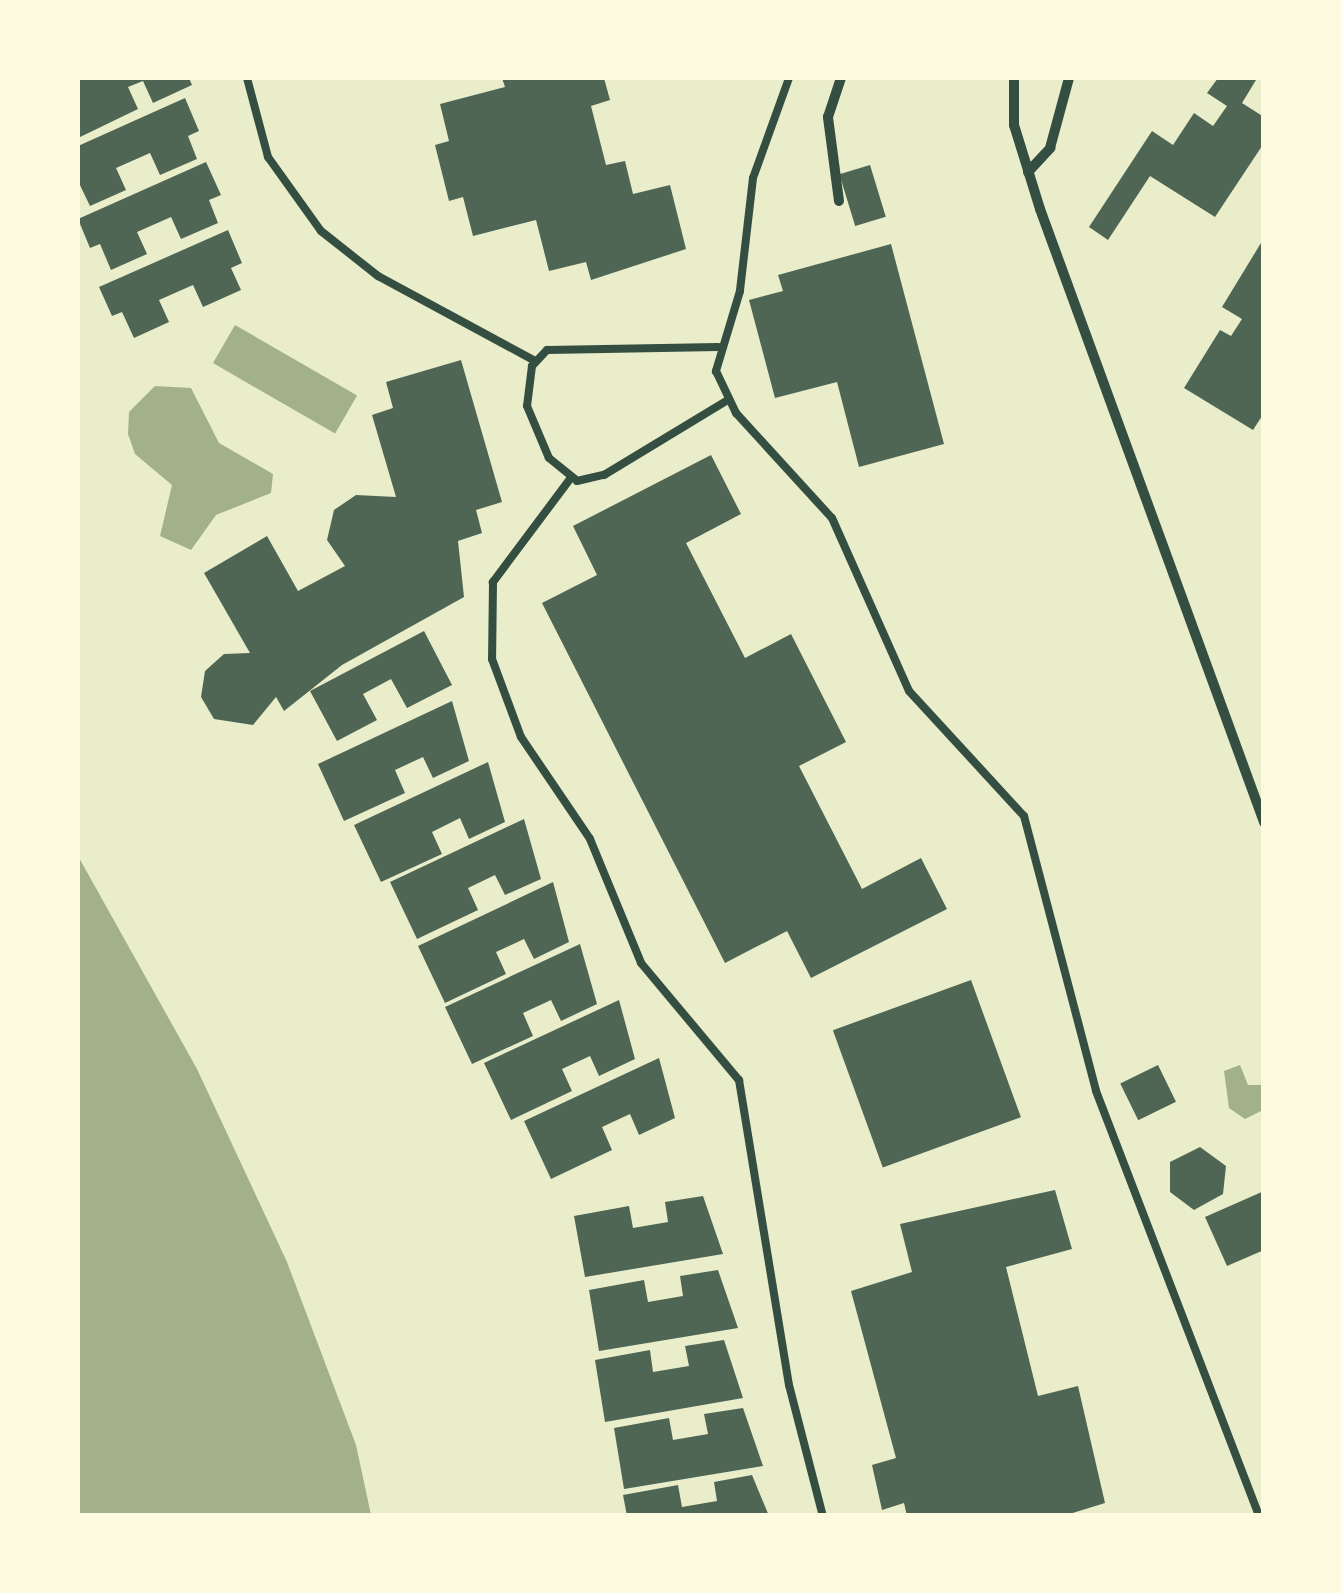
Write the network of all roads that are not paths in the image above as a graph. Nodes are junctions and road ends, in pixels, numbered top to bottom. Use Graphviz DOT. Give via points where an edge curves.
graph roads {
  1 [pos="248,78"];
  2 [pos="789,78"];
  3 [pos="841,78"];
  4 [pos="1014,78"];
  5 [pos="1069,78"];
  6 [pos="1028,172"];
  7 [pos="838,201"];
  8 [pos="718,347"];
  9 [pos="535,360"];
  10 [pos="728,400"];
  11 [pos="570,479"];
  12 [pos="1264,822"];
  13 [pos="823,1516"];
  14 [pos="1259,1516"];
  1 -- 9 [label="lane" via="268,157 321,231 378,276"];
  2 -- 8 [label="lane" via="753,178 740,291"];
  3 -- 7 [label="street" via="828,117"];
  4 -- 6 [label="street"];
  5 -- 6 [label="street" via="1050,148"];
  6 -- 12 [label="street"];
  8 -- 9 [label="lane" via="566,347"];
  8 -- 10 [label="lane"];
  9 -- 11 [label="lane" via="531,423"];
  10 -- 11 [label="lane" via="604,476"];
  10 -- 14 [label="lane" via="832,518 909,691 1024,816 1096,1091"];
  11 -- 13 [label="lane" via="493,582 492,659 522,737 590,839 641,964 739,1080 789,1385"];
}
